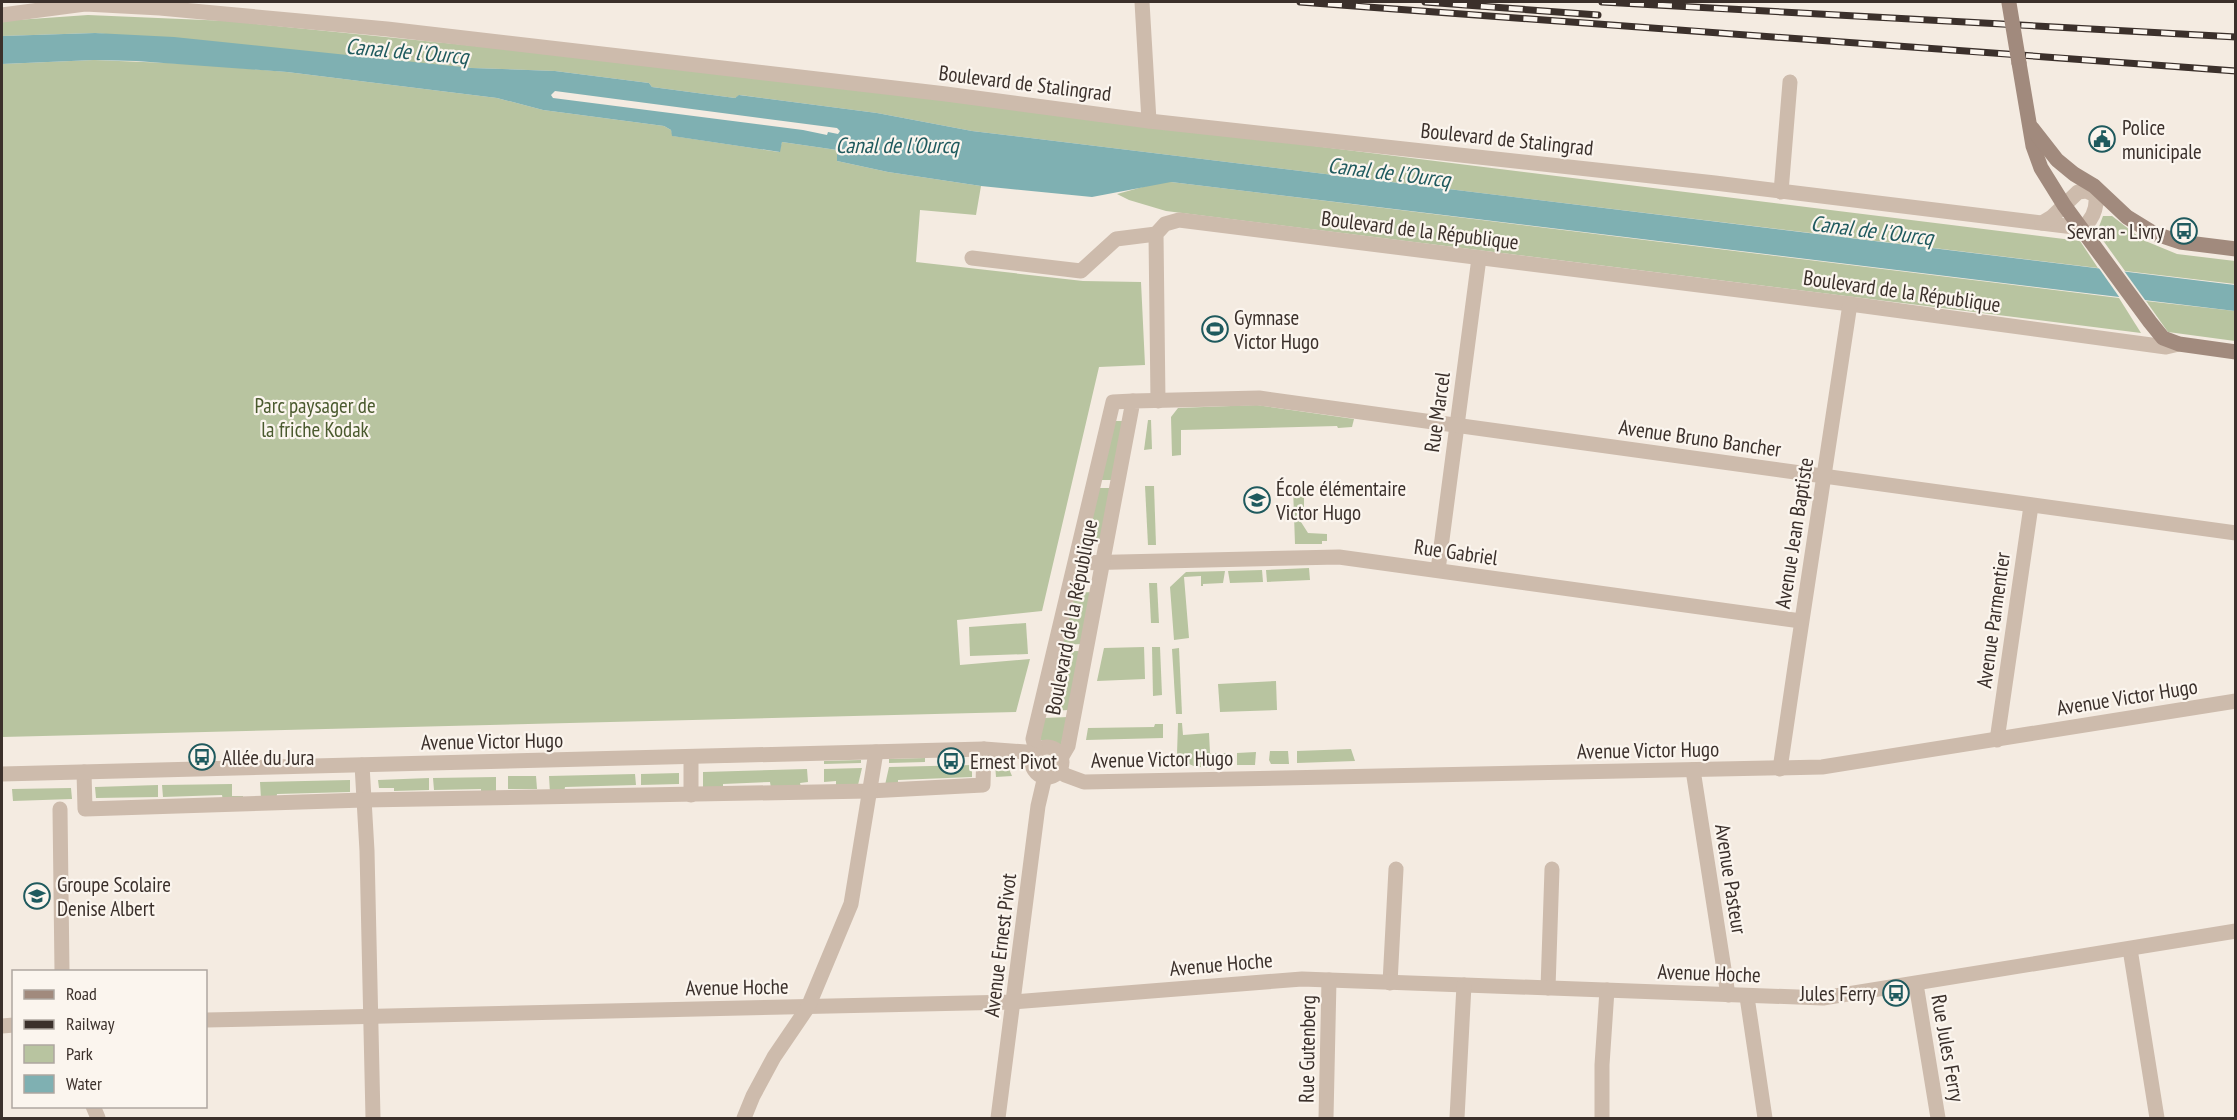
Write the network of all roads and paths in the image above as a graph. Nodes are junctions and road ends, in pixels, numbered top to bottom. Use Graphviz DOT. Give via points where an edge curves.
graph roads {
  1 [pos="1142,2"];
  2 [pos="2008,2"];
  3 [pos="2,15"];
  4 [pos="1790,82"];
  5 [pos="1149,121"];
  6 [pos="2030,126"];
  7 [pos="1782,192"];
  8 [pos="2101,194"];
  9 [pos="2064,205"];
  10 [pos="2042,223"];
  11 [pos="2082,228"];
  12 [pos="1156,234"];
  13 [pos="2235,249"];
  14 [pos="972,258"];
  15 [pos="1479,258"];
  16 [pos="1850,304"];
  17 [pos="2179,344"];
  18 [pos="2235,352"];
  19 [pos="1133,401"];
  20 [pos="1158,401"];
  21 [pos="1457,426"];
  22 [pos="1826,477"];
  23 [pos="2031,506"];
  24 [pos="2235,533"];
  25 [pos="1076,563"];
  26 [pos="1102,563"];
  27 [pos="1438,570"];
  28 [pos="1801,621"];
  29 [pos="2235,701"];
  30 [pos="1997,740"];
  31 [pos="984,749"];
  32 [pos="876,752"];
  33 [pos="1035,753"];
  34 [pos="691,757"];
  35 [pos="1060,763"];
  36 [pos="362,765"];
  37 [pos="1780,769"];
  38 [pos="1693,770"];
  39 [pos="84,772"];
  40 [pos="2,774"];
  41 [pos="1045,776"];
  42 [pos="869,791"];
  43 [pos="692,795"];
  44 [pos="363,800"];
  45 [pos="60,809"];
  46 [pos="1396,869"];
  47 [pos="1551,869"];
  48 [pos="2235,931"];
  49 [pos="2130,949"];
  50 [pos="62,970"];
  51 [pos="1329,980"];
  52 [pos="1390,983"];
  53 [pos="1916,984"];
  54 [pos="1464,985"];
  55 [pos="1548,988"];
  56 [pos="1606,990"];
  57 [pos="1728,994"];
  58 [pos="1747,997"];
  59 [pos="1014,1002"];
  60 [pos="808,1007"];
  61 [pos="371,1015"];
  62 [pos="207,1020"];
  63 [pos="373,1119"];
  64 [pos="744,1119"];
  65 [pos="998,1119"];
  66 [pos="1326,1119"];
  67 [pos="1457,1119"];
  68 [pos="1602,1119"];
  69 [pos="1765,1119"];
  70 [pos="1938,1119"];
  71 [pos="2157,1119"];
  1 -- 5 [label="street"];
  2 -- 6 [label="main road, bridge"];
  3 -- 5 [label="street, Boulevard de Stalingrad" via="85,4 160,8 364,27 946,93"];
  4 -- 7 [label="street"];
  5 -- 7 [label="street, Boulevard de Stalingrad"];
  6 -- 8 [label="main road" via="2057,160"];
  6 -- 9 [label="main road" via="2041,168"];
  7 -- 10 [label="street, Boulevard de Stalingrad"];
  8 -- 9 [label="street" via="2078,192"];
  8 -- 11 [label="street" via="2090,222"];
  8 -- 13 [label="main road" via="2153,233 2180,242"];
  9 -- 10 [label="street"];
  9 -- 11 [label="main road"];
  10 -- 11 [label="street, Boulevard de Stalingrad"];
  11 -- 17 [label="main road" via="2163,338"];
  12 -- 14 [label="street" via="1116,239 1081,271"];
  12 -- 15 [label="street, Boulevard de la République" via="1165,224 1179,220"];
  12 -- 20 [label="street"];
  15 -- 16 [label="street, Boulevard de la République"];
  15 -- 21 [label="street, Rue Marcel"];
  16 -- 17 [label="street, Boulevard de la République" via="2166,347"];
  16 -- 22 [label="street, Avenue Jean Baptiste"];
  17 -- 18 [label="main road, Boulevard de la République"];
  19 -- 20 [label="street"];
  19 -- 25 [label="street" via="1113,402"];
  19 -- 26 [label="street, Boulevard de la République"];
  20 -- 21 [label="street, Avenue Bruno Bancher" via="1259,398"];
  21 -- 22 [label="street, Avenue Bruno Bancher"];
  21 -- 27 [label="street, Rue Marcel"];
  22 -- 23 [label="street, Avenue Bruno Bancher"];
  22 -- 28 [label="street, Avenue Jean Baptiste"];
  23 -- 24 [label="street, Avenue Bruno Bancher"];
  23 -- 30 [label="street, Avenue Parmentier"];
  25 -- 26 [label="street, Rue Gabriel"];
  25 -- 33 [label="street" via="1033,739"];
  26 -- 27 [label="street, Rue Gabriel" via="1339,557"];
  26 -- 35 [label="street, Boulevard de la République" via="1068,746"];
  27 -- 28 [label="street, Rue Gabriel"];
  28 -- 37 [label="street, Avenue Jean Baptiste"];
  29 -- 30 [label="street, Avenue Victor Hugo"];
  30 -- 37 [label="street, Avenue Victor Hugo" via="1822,767"];
  31 -- 32 [label="street, Avenue Victor Hugo"];
  31 -- 33 [label="street, Avenue Victor Hugo"];
  31 -- 42 [label="street" via="982,785"];
  32 -- 34 [label="street, Avenue Victor Hugo"];
  32 -- 42 [label="street"];
  33 -- 35 [label="street" via="1051,748"];
  33 -- 41 [label="street" via="1034,770"];
  34 -- 36 [label="street, Avenue Victor Hugo"];
  34 -- 43 [label="street"];
  35 -- 38 [label="street, Avenue Victor Hugo" via="1065,775 1084,782"];
  35 -- 41 [label="street" via="1054,775"];
  36 -- 39 [label="street, Avenue Victor Hugo"];
  36 -- 44 [label="street"];
  37 -- 38 [label="street, Avenue Victor Hugo"];
  38 -- 57 [label="street, Avenue Pasteur"];
  39 -- 40 [label="street, Avenue Victor Hugo"];
  39 -- 44 [label="street" via="85,809"];
  41 -- 59 [label="street, Avenue Ernest Pivot"];
  42 -- 43 [label="street"];
  42 -- 60 [label="street" via="852,904"];
  43 -- 44 [label="street"];
  44 -- 61 [label="street"];
  45 -- 50 [label="street"];
  46 -- 52 [label="street"];
  47 -- 55 [label="street"];
  48 -- 49 [label="street, Avenue Hoche"];
  49 -- 53 [label="street, Avenue Hoche"];
  49 -- 71 [label="street"];
  51 -- 52 [label="street, Avenue Hoche"];
  51 -- 59 [label="street, Avenue Hoche" via="1270,981"];
  51 -- 66 [label="street, Rue Gutenberg"];
  52 -- 54 [label="street, Avenue Hoche"];
  53 -- 58 [label="street, Avenue Hoche" via="1822,998"];
  53 -- 70 [label="street, Rue Jules Ferry"];
  54 -- 55 [label="street, Avenue Hoche"];
  54 -- 67 [label="street"];
  55 -- 56 [label="street, Avenue Hoche"];
  56 -- 57 [label="street, Avenue Hoche"];
  56 -- 68 [label="street"];
  57 -- 58 [label="street, Avenue Hoche"];
  58 -- 69 [label="street"];
  59 -- 60 [label="street, Avenue Hoche"];
  59 -- 65 [label="street, Avenue Ernest Pivot"];
  60 -- 61 [label="street, Avenue Hoche"];
  60 -- 64 [label="street" via="774,1057"];
  61 -- 62 [label="street, Avenue Hoche"];
  61 -- 63 [label="street"];
}
